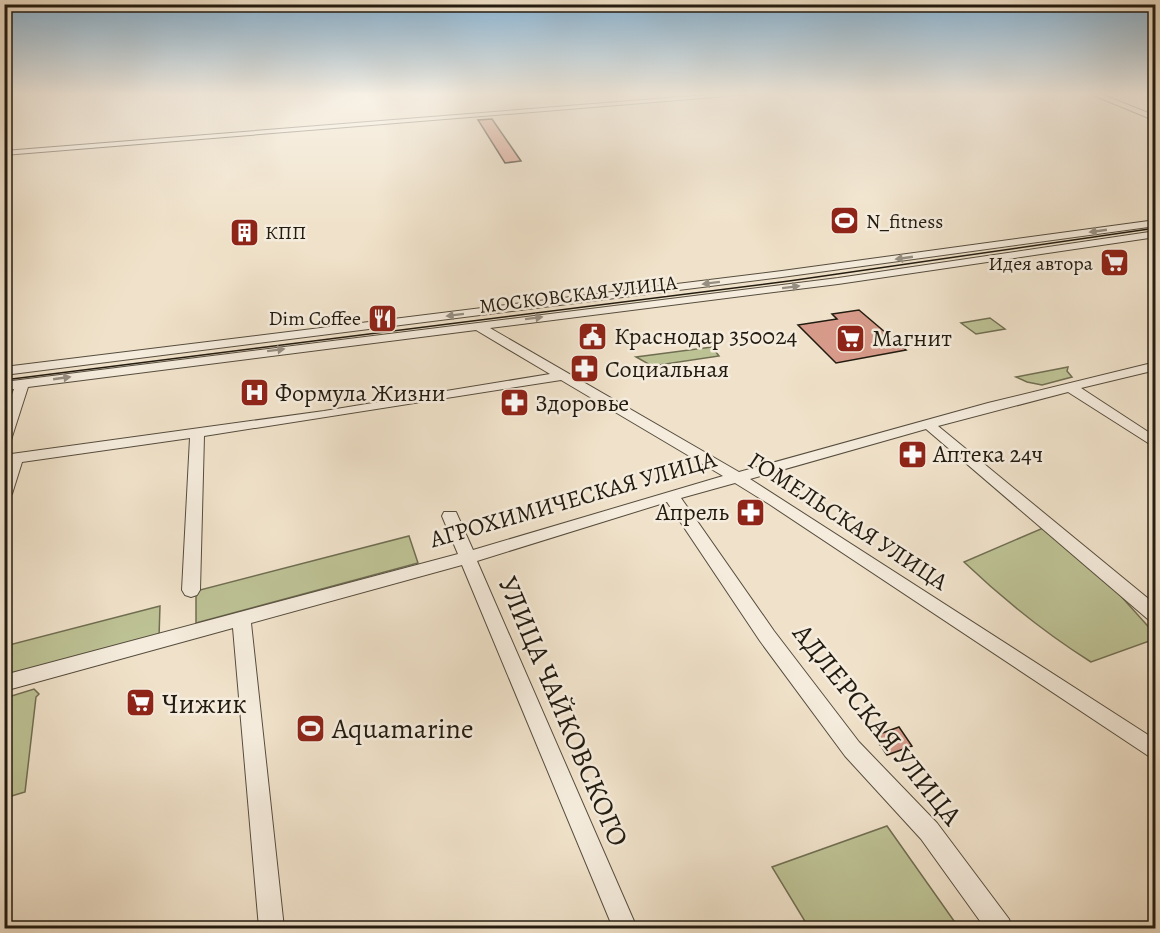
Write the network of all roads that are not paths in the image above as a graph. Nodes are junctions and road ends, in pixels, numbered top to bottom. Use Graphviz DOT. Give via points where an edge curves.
graph roads {
  1 [pos="212,137"];
  2 [pos="4,153"];
  3 [pos="1155,223"];
  4 [pos="1155,234"];
  5 [pos="476,325"];
  6 [pos="1155,366"];
  7 [pos="4,371"];
  8 [pos="562,376"];
  9 [pos="22,384"];
  10 [pos="4,386"];
  11 [pos="1072,388"];
  12 [pos="929,425"];
  13 [pos="197,433"];
  14 [pos="4,440"];
  15 [pos="1155,444"];
  16 [pos="10,460"];
  17 [pos="738,478"];
  18 [pos="4,494"];
  19 [pos="671,496"];
  20 [pos="450,516"];
  21 [pos="469,557"];
  22 [pos="191,590"];
  23 [pos="1155,616"];
  24 [pos="241,618"];
  25 [pos="4,683"];
  26 [pos="1155,752"];
  27 [pos="273,928"];
  28 [pos="625,928"];
  29 [pos="1000,928"];
  1 -- 2 [label="street"];
  3 -- 7 [label="street, МОСКОВСКАЯ УЛИЦА, one-way" via="782,274"];
  5 -- 4 [label="street, МОСКОВСКАЯ УЛИЦА, one-way" via="849,280"];
  5 -- 8 [label="street, ГОМЕЛЬСКАЯ УЛИЦА"];
  9 -- 5 [label="street, МОСКОВСКАЯ УЛИЦА, one-way"];
  6 -- 11 [label="street, АГРОХИМИЧЕСКАЯ УЛИЦА"];
  8 -- 13 [label="street"];
  8 -- 17 [label="street, ГОМЕЛЬСКАЯ УЛИЦА"];
  9 -- 10 [label="street, МОСКОВСКАЯ УЛИЦА"];
  9 -- 14 [label="street"];
  11 -- 12 [label="street, АГРОХИМИЧЕСКАЯ УЛИЦА"];
  11 -- 15 [label="street"];
  12 -- 17 [label="street, АГРОХИМИЧЕСКАЯ УЛИЦА"];
  12 -- 23 [label="street"];
  13 -- 16 [label="street"];
  13 -- 22 [label="street"];
  16 -- 18 [label="street"];
  17 -- 19 [label="street, АГРОХИМИЧЕСКАЯ УЛИЦА"];
  17 -- 26 [label="street, ГОМЕЛЬСКАЯ УЛИЦА"];
  19 -- 21 [label="street, АГРОХИМИЧЕСКАЯ УЛИЦА"];
  19 -- 29 [label="street, АДЛЕРСКАЯ УЛИЦА" via="767,636 852,749 928,831"];
  20 -- 21 [label="street, УЛИЦА ЧАЙКОВСКОГО"];
  21 -- 24 [label="street, АГРОХИМИЧЕСКАЯ УЛИЦА"];
  21 -- 28 [label="street, УЛИЦА ЧАЙКОВСКОГО"];
  24 -- 25 [label="street, АГРОХИМИЧЕСКАЯ УЛИЦА"];
  24 -- 27 [label="street"];
}
